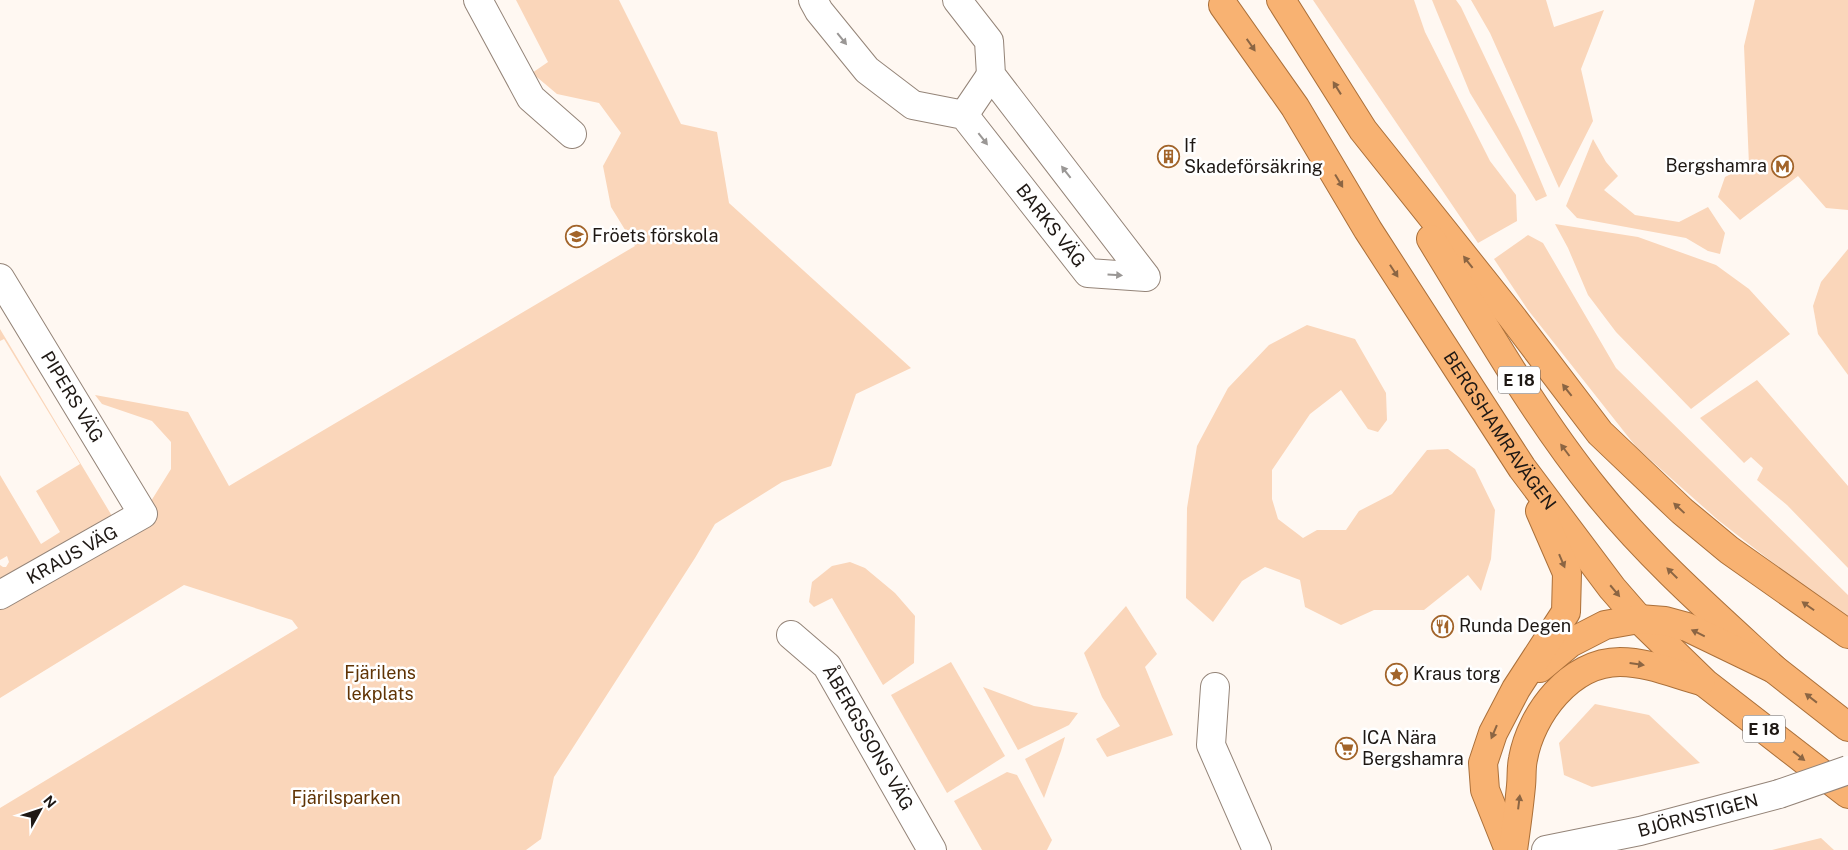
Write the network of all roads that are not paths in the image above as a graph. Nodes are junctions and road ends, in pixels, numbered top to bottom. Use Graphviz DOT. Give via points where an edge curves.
graph roads {
  1 [pos="478,0"];
  2 [pos="813,0"];
  3 [pos="957,0"];
  4 [pos="1281,0"];
  5 [pos="1223,5"];
  6 [pos="991,75"];
  7 [pos="964,115"];
  8 [pos="1363,130"];
  9 [pos="572,134"];
  10 [pos="0,278"];
  11 [pos="1522,468"];
  12 [pos="143,514"];
  13 [pos="0,595"];
  14 [pos="1639,619"];
  15 [pos="1848,634"];
  16 [pos="791,635"];
  17 [pos="1774,669"];
  18 [pos="1705,683"];
  19 [pos="1215,687"];
  20 [pos="1516,688"];
  21 [pos="1848,727"];
  22 [pos="1848,770"];
  23 [pos="1848,794"];
  24 [pos="932,850"];
  25 [pos="1257,850"];
  26 [pos="1511,850"];
  27 [pos="1546,850"];
  1 -- 9 [label="street" via="531,98"];
  2 -- 7 [label="street, one-way" via="867,70 913,105"];
  3 -- 6 [label="street" via="989,41"];
  8 -- 4 [label="highway, E 18, one-way"];
  5 -- 11 [label="highway, BERGSHAMRAVÄGEN / E 18, one-way" via="1295,108 1368,230"];
  6 -- 7 [label="street"];
  7 -- 6 [label="street, BARKS VÄG, one-way" via="1088,273 1146,277"];
  15 -- 8 [label="highway, one-way" via="1728,550 1600,433"];
  17 -- 8 [label="highway, E 18, one-way" via="1707,607 1598,493 1545,423"];
  10 -- 12 [label="street, PIPERS VÄG"];
  11 -- 14 [label="highway, BERGSHAMRAVÄGEN / E 18, one-way"];
  11 -- 20 [label="highway, one-way" via="1567,573 1566,612"];
  12 -- 13 [label="street, KRAUS VÄG"];
  17 -- 14 [label="highway, one-way" via="1687,627"];
  14 -- 18 [label="highway, BERGSHAMRAVÄGEN / E 18"];
  14 -- 20 [label="highway" via="1605,625 1570,643"];
  16 -- 24 [label="street, ÅBERGSSONS VÄG" via="828,666"];
  21 -- 17 [label="highway, E 18, one-way"];
  18 -- 23 [label="highway, BERGSHAMRAVÄGEN / E 18, one-way"];
  26 -- 18 [label="highway, one-way" via="1522,760 1533,727 1568,681 1589,668 1618,662 1642,664"];
  19 -- 25 [label="street" via="1210,745"];
  20 -- 26 [label="highway, one-way" via="1493,733 1483,763 1485,790"];
  22 -- 27 [label="street, BJÖRNSTIGEN, bridge" via="1779,794 1640,831"];
}
